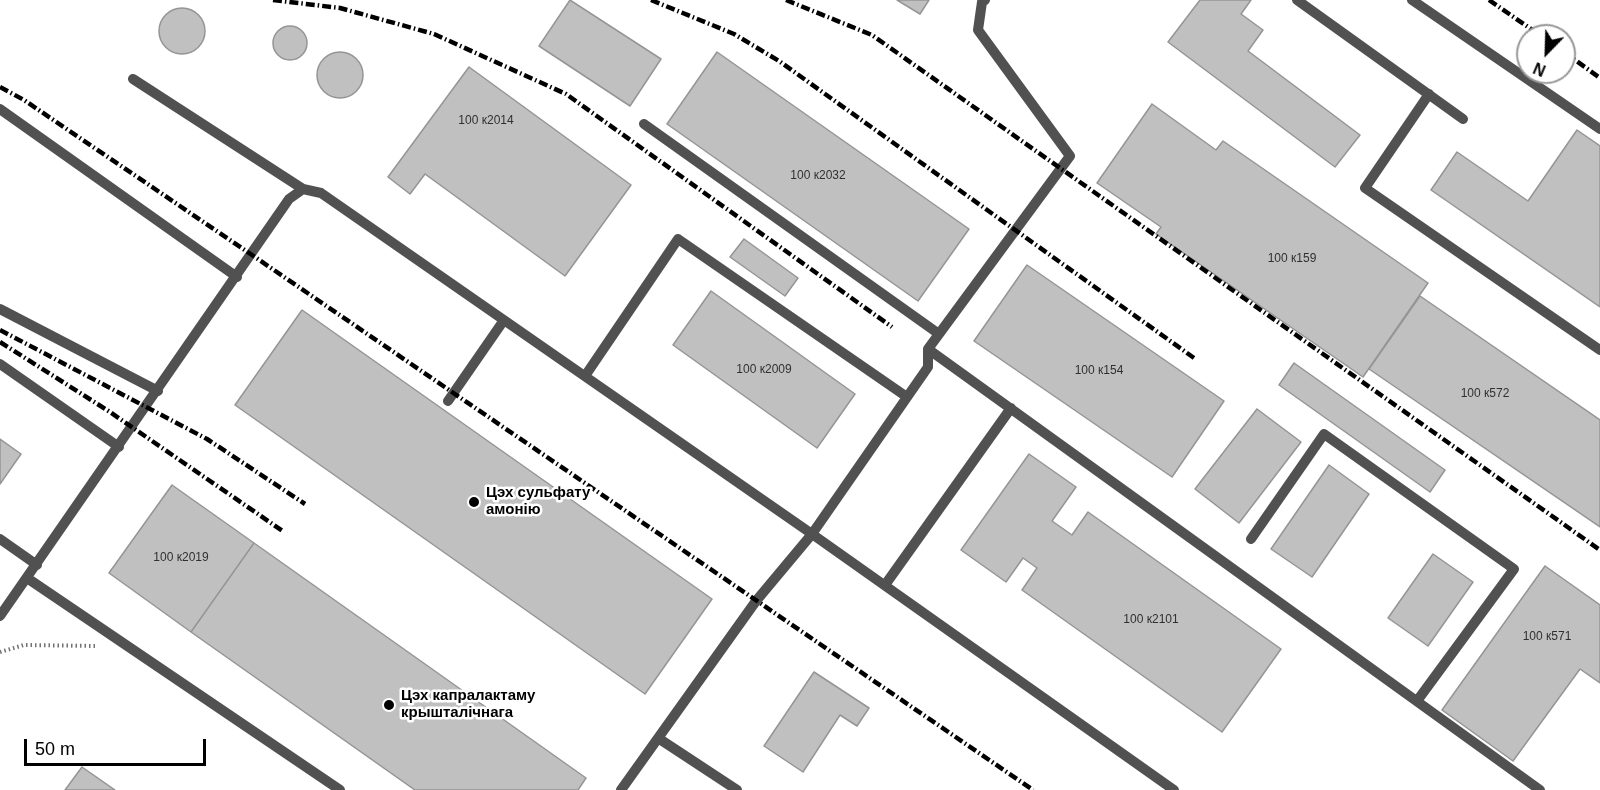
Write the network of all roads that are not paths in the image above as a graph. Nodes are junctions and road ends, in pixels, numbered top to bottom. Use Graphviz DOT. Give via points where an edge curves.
graph roads {
  1 [pos="985,0"];
  2 [pos="1297,0"];
  3 [pos="1412,0"];
  4 [pos="133,79"];
  5 [pos="1429,94"];
  6 [pos="0,109"];
  7 [pos="1463,119"];
  8 [pos="644,124"];
  9 [pos="1600,129"];
  10 [pos="303,189"];
  11 [pos="237,277"];
  12 [pos="0,309"];
  13 [pos="504,320"];
  14 [pos="939,334"];
  15 [pos="928,349"];
  16 [pos="1600,350"];
  17 [pos="0,364"];
  18 [pos="585,376"];
  19 [pos="158,390"];
  20 [pos="907,397"];
  21 [pos="448,401"];
  22 [pos="1011,408"];
  23 [pos="118,447"];
  24 [pos="812,534"];
  25 [pos="0,538"];
  26 [pos="1251,539"];
  27 [pos="37,565"];
  28 [pos="27,578"];
  29 [pos="885,585"];
  30 [pos="0,616"];
  31 [pos="1417,701"];
  32 [pos="658,738"];
  33 [pos="340,790"];
  34 [pos="621,790"];
  35 [pos="737,790"];
  36 [pos="1174,790"];
  37 [pos="1540,790"];
  1 -- 14 [label="lane" via="978,30 1070,156"];
  2 -- 5 [label="lane"];
  3 -- 9 [label="lane"];
  4 -- 10 [label="lane"];
  5 -- 7 [label="lane"];
  5 -- 16 [label="lane" via="1365,188"];
  6 -- 11 [label="lane"];
  8 -- 14 [label="lane"];
  10 -- 11 [label="lane" via="289,199"];
  10 -- 13 [label="lane" via="321,193"];
  11 -- 19 [label="lane"];
  12 -- 19 [label="lane"];
  13 -- 18 [label="lane"];
  13 -- 21 [label="lane"];
  14 -- 15 [label="lane"];
  15 -- 20 [label="lane" via="928,368"];
  15 -- 22 [label="lane"];
  17 -- 23 [label="lane"];
  18 -- 20 [label="lane" via="678,239"];
  18 -- 24 [label="lane"];
  19 -- 23 [label="lane"];
  20 -- 24 [label="lane"];
  22 -- 29 [label="lane"];
  22 -- 31 [label="lane"];
  23 -- 27 [label="lane"];
  24 -- 29 [label="lane"];
  24 -- 32 [label="lane" via="756,601"];
  25 -- 27 [label="lane"];
  26 -- 31 [label="lane" via="1324,434 1514,569"];
  27 -- 28 [label="lane"];
  28 -- 30 [label="lane"];
  28 -- 33 [label="lane"];
  29 -- 36 [label="lane"];
  31 -- 37 [label="lane"];
  32 -- 34 [label="lane"];
  32 -- 35 [label="lane"];
}
